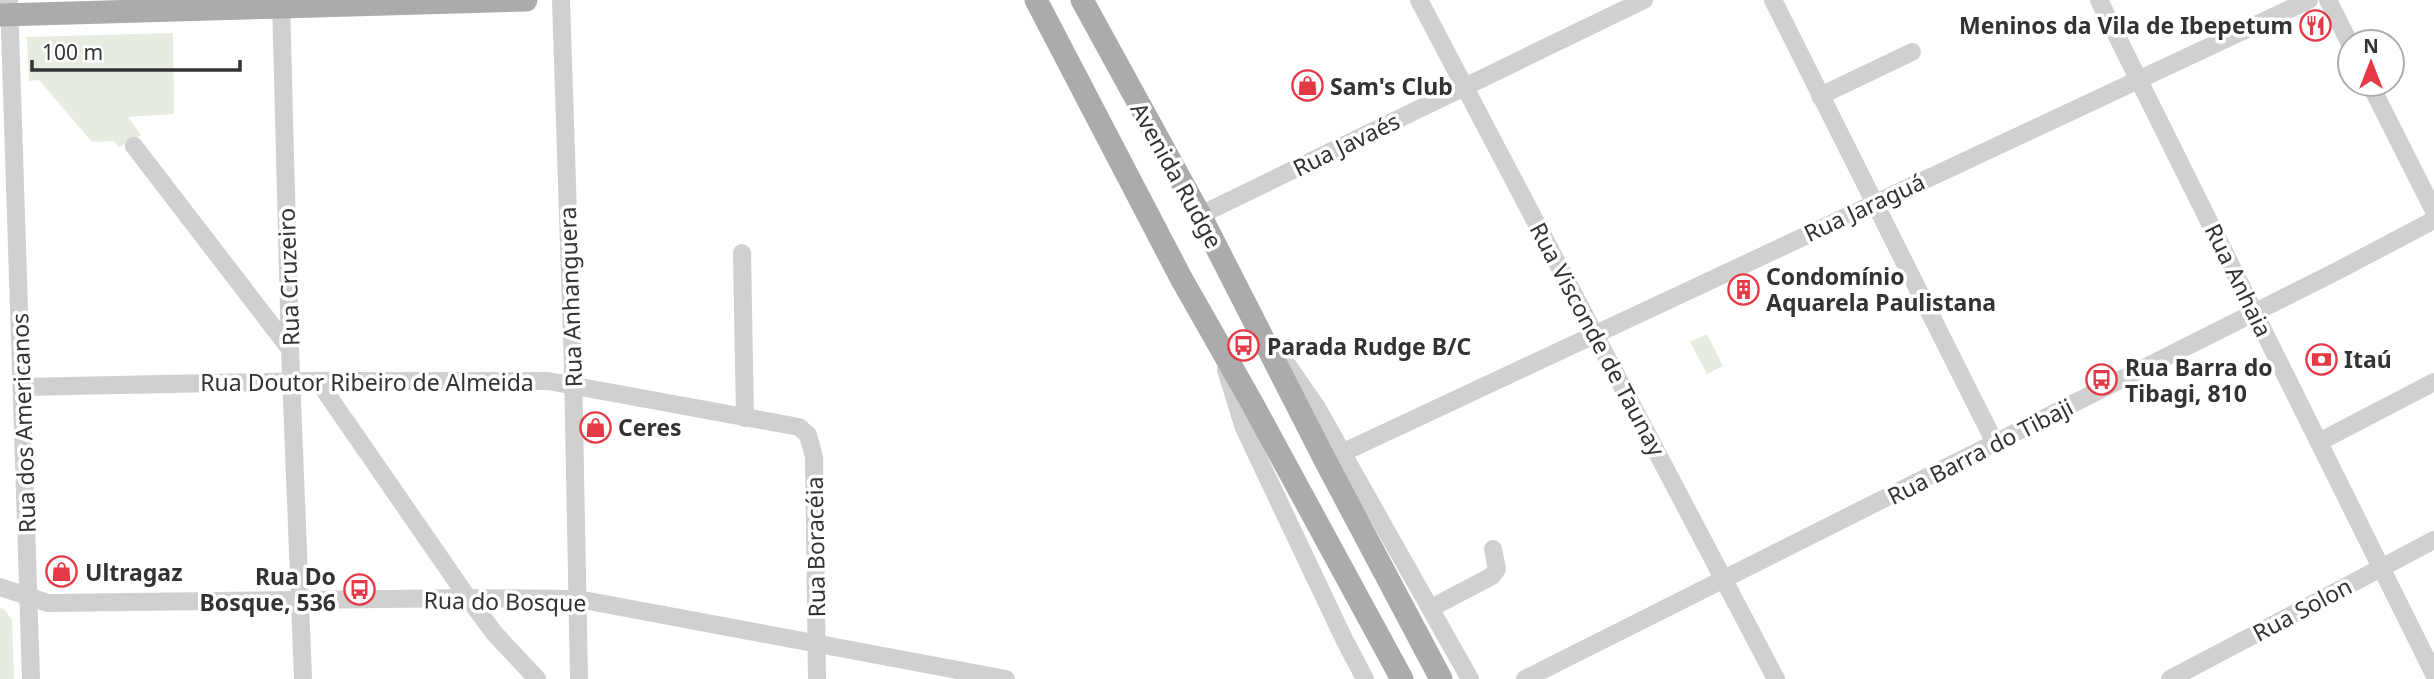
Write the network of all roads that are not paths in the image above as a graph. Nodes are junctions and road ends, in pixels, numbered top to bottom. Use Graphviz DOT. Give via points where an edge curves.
graph roads {
  1 [pos="526,0"];
  2 [pos="561,0"];
  3 [pos="1036,0"];
  4 [pos="1082,0"];
  5 [pos="1419,0"];
  6 [pos="1644,0"];
  7 [pos="1773,0"];
  8 [pos="2099,0"];
  9 [pos="2309,0"];
  10 [pos="2328,0"];
  11 [pos="281,4"];
  12 [pos="6,10"];
  13 [pos="2342,28"];
  14 [pos="1912,52"];
  15 [pos="2139,79"];
  16 [pos="1465,86"];
  17 [pos="6,93"];
  18 [pos="1820,96"];
  19 [pos="2377,98"];
  20 [pos="134,146"];
  21 [pos="1874,203"];
  22 [pos="2434,211"];
  23 [pos="1200,215"];
  24 [pos="2434,220"];
  25 [pos="742,253"];
  26 [pos="2255,312"];
  27 [pos="1595,335"];
  28 [pos="1220,347"];
  29 [pos="290,349"];
  30 [pos="1270,351"];
  31 [pos="292,381"];
  32 [pos="318,381"];
  33 [pos="2434,382"];
  34 [pos="573,386"];
  35 [pos="22,387"];
  36 [pos="745,418"];
  37 [pos="792,425"];
  38 [pos="2319,442"];
  39 [pos="1995,443"];
  40 [pos="1343,452"];
  41 [pos="2434,540"];
  42 [pos="1493,549"];
  43 [pos="2381,568"];
  44 [pos="1724,578"];
  45 [pos="0,587"];
  46 [pos="28,597"];
  47 [pos="468,598"];
  48 [pos="515,598"];
  49 [pos="578,599"];
  50 [pos="301,600"];
  51 [pos="1431,608"];
  52 [pos="495,634"];
  53 [pos="816,644"];
  54 [pos="2434,674"];
  55 [pos="31,679"];
  56 [pos="303,679"];
  57 [pos="537,679"];
  58 [pos="579,679"];
  59 [pos="817,679"];
  60 [pos="1006,679"];
  61 [pos="1365,679"];
  62 [pos="1402,679"];
  63 [pos="1441,679"];
  64 [pos="1470,679"];
  65 [pos="1525,679"];
  66 [pos="1776,679"];
  67 [pos="2170,679"];
  1 -- 11 [label="main road"];
  2 -- 34 [label="street, Rua Anhanguera"];
  3 -- 28 [label="main road, Avenida Rudge"];
  4 -- 23 [label="main road, Avenida Rudge"];
  5 -- 16 [label="street, Rua Visconde de Taunay"];
  6 -- 16 [label="street, Rua Javaés"];
  7 -- 18 [label="street"];
  8 -- 15 [label="street, Rua Anhaia"];
  9 -- 15 [label="street, Rua Jaraguá"];
  10 -- 13 [label="street"];
  11 -- 12 [label="main road"];
  11 -- 29 [label="street, Rua Cruzeiro"];
  12 -- 17 [label="street, Rua dos Americanos"];
  14 -- 18 [label="street"];
  15 -- 21 [label="street, Rua Jaraguá"];
  15 -- 26 [label="street, Rua Anhaia"];
  16 -- 23 [label="street, Rua Javaés"];
  16 -- 27 [label="street, Rua Visconde de Taunay"];
  17 -- 35 [label="street, Rua dos Americanos"];
  18 -- 21 [label="street"];
  19 -- 22 [label="street"];
  20 -- 29 [label="street"];
  21 -- 27 [label="street, Rua Jaraguá"];
  21 -- 39 [label="street"];
  23 -- 30 [label="main road, Avenida Rudge"];
  24 -- 26 [label="street, Rua Barra do Tibaji"];
  25 -- 36 [label="street"];
  26 -- 38 [label="street, Rua Anhaia"];
  26 -- 39 [label="street, Rua Barra do Tibaji"];
  27 -- 40 [label="street, Rua Jaraguá"];
  27 -- 44 [label="street, Rua Visconde de Taunay"];
  28 -- 61 [label="street, Avenida Rudge" via="1244,428"];
  28 -- 62 [label="main road, Avenida Rudge"];
  29 -- 31 [label="street, Rua Cruzeiro"];
  30 -- 40 [label="street, Avenida Rudge" via="1299,381"];
  30 -- 63 [label="main road, Avenida Rudge"];
  31 -- 32 [label="street, Rua Doutor Ribeiro de Almeida"];
  31 -- 35 [label="street, Rua Doutor Ribeiro de Almeida"];
  31 -- 50 [label="street, Rua Cruzeiro"];
  32 -- 34 [label="street, Rua Doutor Ribeiro de Almeida" via="528,380"];
  32 -- 47 [label="street"];
  33 -- 38 [label="street"];
  34 -- 36 [label="street, Rua Doutor Ribeiro de Almeida"];
  34 -- 49 [label="street, Rua Anhanguera"];
  35 -- 46 [label="street, Rua dos Americanos"];
  36 -- 37 [label="street, Rua Doutor Ribeiro de Almeida"];
  37 -- 53 [label="street, Rua Boracéia" via="804,430 814,457"];
  38 -- 43 [label="street, Rua Anhaia"];
  39 -- 44 [label="street, Rua Barra do Tibaji"];
  40 -- 51 [label="street, Avenida Rudge"];
  41 -- 43 [label="street, Rua Solon"];
  42 -- 51 [label="street" via="1497,569 1492,576"];
  43 -- 54 [label="street, Rua Anhaia"];
  43 -- 67 [label="street, Rua Solon"];
  44 -- 65 [label="street, Rua Barra do Tibaji"];
  44 -- 66 [label="street, Rua Visconde de Taunay"];
  45 -- 46 [label="street, Rua do Bosque"];
  46 -- 50 [label="street, Rua do Bosque" via="48,603"];
  46 -- 55 [label="street, Rua dos Americanos"];
  47 -- 48 [label="street, Rua do Bosque"];
  47 -- 50 [label="street, Rua do Bosque"];
  47 -- 52 [label="street"];
  48 -- 49 [label="street, Rua do Bosque"];
  48 -- 52 [label="street" via="497,605"];
  49 -- 53 [label="street, Rua do Bosque"];
  49 -- 58 [label="street, Rua Anhanguera"];
  50 -- 56 [label="street, Rua Cruzeiro"];
  51 -- 64 [label="street, Avenida Rudge"];
  52 -- 57 [label="street"];
  53 -- 59 [label="street, Rua Boracéia"];
  53 -- 60 [label="street, Rua do Bosque"];
}
